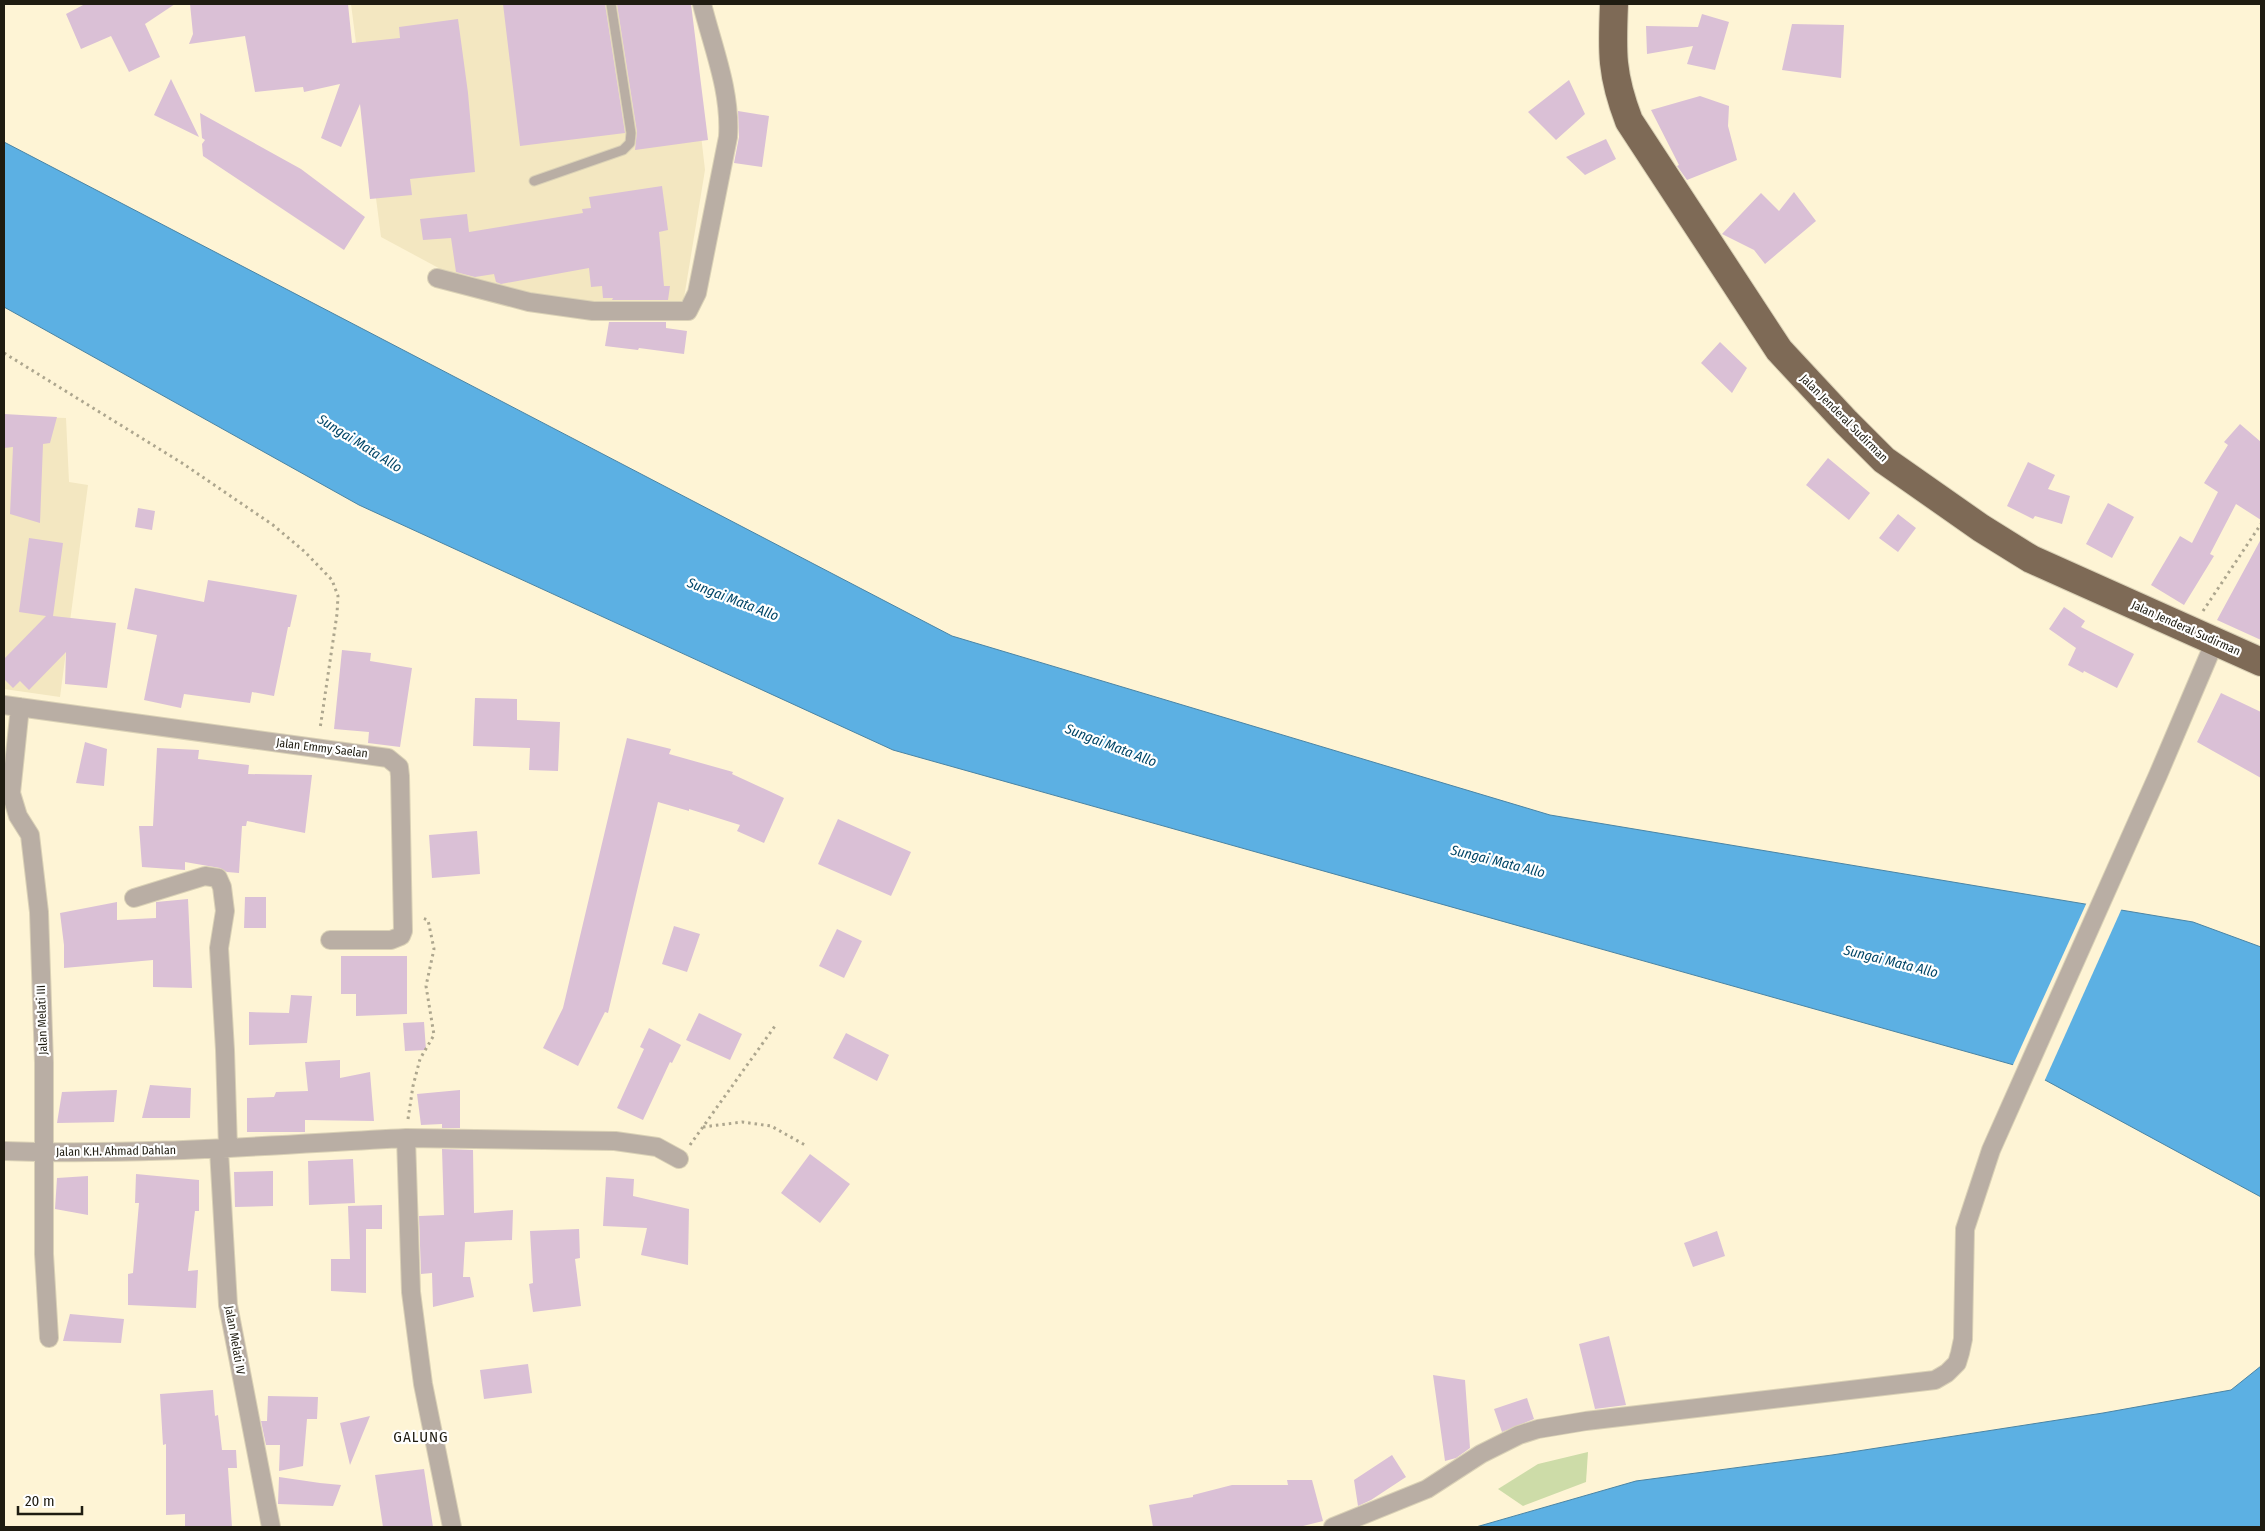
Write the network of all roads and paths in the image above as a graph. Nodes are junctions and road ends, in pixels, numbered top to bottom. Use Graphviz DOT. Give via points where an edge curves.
graph roads {
  1 [pos="611,4"];
  2 [pos="702,4"];
  3 [pos="1614,4"];
  4 [pos="534,181"];
  5 [pos="437,278"];
  6 [pos="4,353"];
  7 [pos="2261,524"];
  8 [pos="2202,636"];
  9 [pos="2261,662"];
  10 [pos="12,706"];
  11 [pos="318,747"];
  12 [pos="134,898"];
  13 [pos="402,911"];
  14 [pos="330,940"];
  15 [pos="775,1026"];
  16 [pos="702,1127"];
  17 [pos="406,1138"];
  18 [pos="805,1145"];
  19 [pos="223,1149"];
  20 [pos="4,1151"];
  21 [pos="43,1153"];
  22 [pos="679,1159"];
  23 [pos="49,1338"];
  24 [pos="271,1527"];
  25 [pos="452,1527"];
  26 [pos="1332,1527"];
  1 -- 4 [label="lane" via="630,143 624,150"];
  2 -- 5 [label="street" via="730,116 703,266 697,293 688,311 593,311 529,302"];
  3 -- 8 [label="highway, Jalan Jenderal Sudirman" via="1613,68 1629,121 1786,358 1884,460 1981,528 2031,559"];
  6 -- 11 [label="path" via="182,463 273,525 332,580 338,596 337,614"];
  7 -- 8 [label="path"];
  8 -- 9 [label="highway, Jalan Jenderal Sudirman"];
  8 -- 26 [label="street" via="2158,775 1991,1150 1965,1229 1962,1339 1957,1363 1935,1380 1538,1429 1481,1454 1427,1490"];
  10 -- 11 [label="street, Jalan Emmy Saelan"];
  10 -- 21 [label="street, Jalan Melati III" via="11,793 18,816 30,835 39,912"];
  11 -- 13 [label="street, Jalan Emmy Saelan" via="388,758 399,766"];
  12 -- 19 [label="street, Jalan Melati IV" via="205,876 218,878 222,887 225,911 219,948 226,1050"];
  13 -- 14 [label="street, Jalan Emmy Saelan" via="401,936 391,940"];
  13 -- 17 [label="path" via="428,920 434,949 426,986 434,1035 420,1059"];
  15 -- 16 [label="path"];
  16 -- 18 [label="path" via="742,1122 771,1126"];
  16 -- 22 [label="path"];
  17 -- 19 [label="street, Jalan K.H. Ahmad Dahlan"];
  17 -- 22 [label="street, Jalan K.H. Ahmad Dahlan" via="615,1141 657,1147"];
  17 -- 25 [label="street" via="410,1292 423,1384"];
  19 -- 21 [label="street, Jalan K.H. Ahmad Dahlan"];
  19 -- 24 [label="street, Jalan Melati IV" via="228,1305"];
  20 -- 21 [label="street, Jalan K.H. Ahmad Dahlan"];
  21 -- 23 [label="street, Jalan Melati III"];
}
